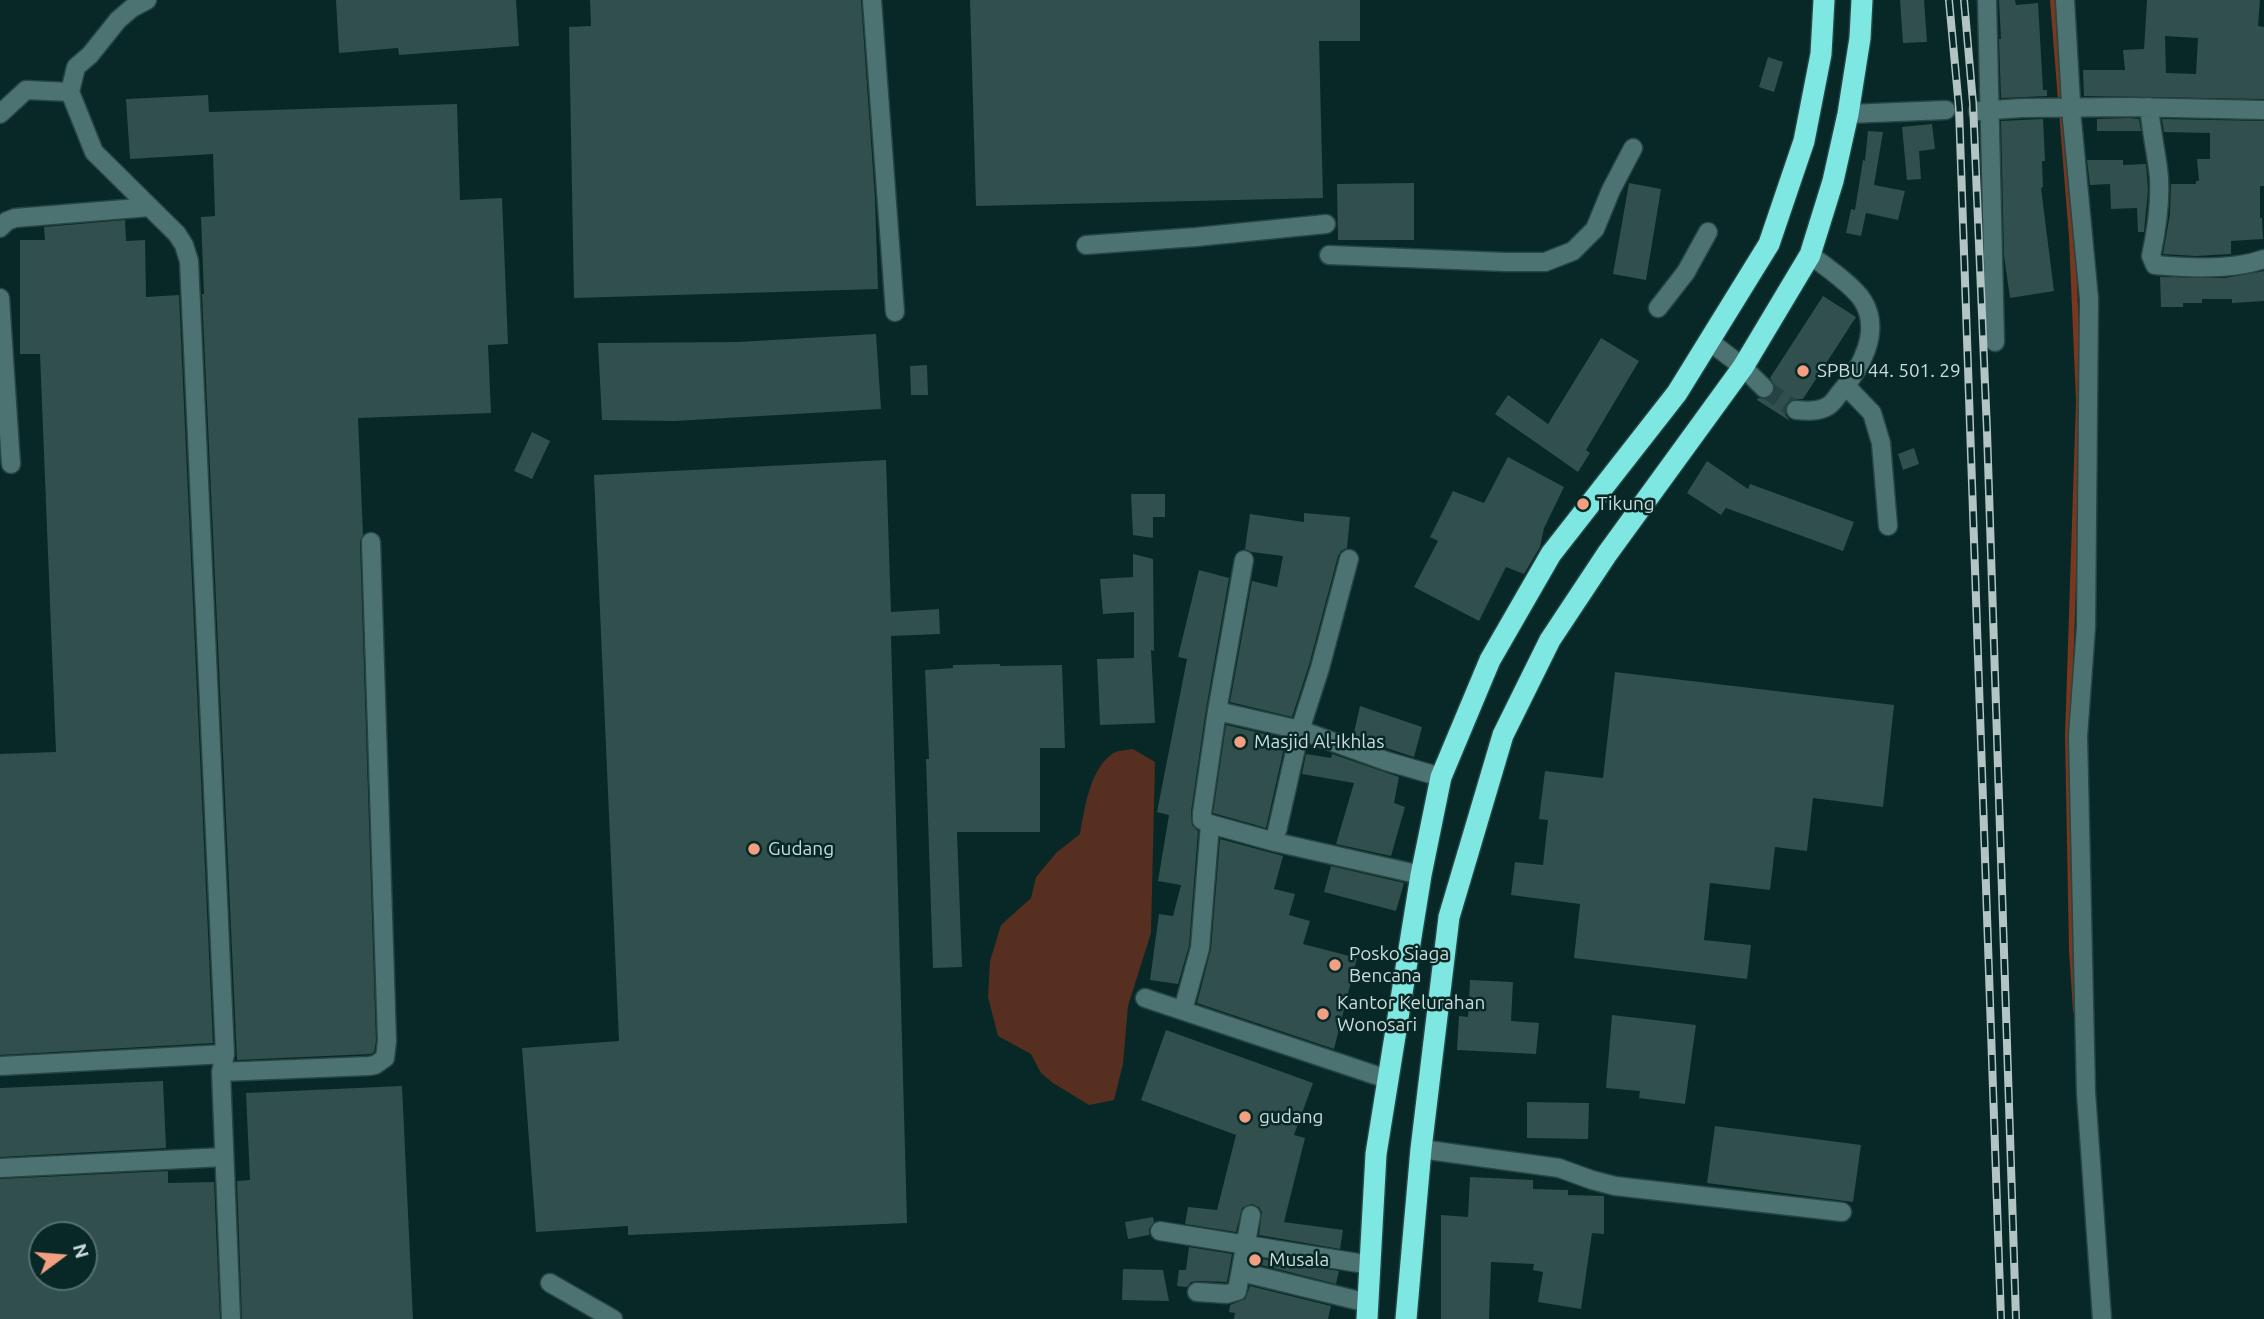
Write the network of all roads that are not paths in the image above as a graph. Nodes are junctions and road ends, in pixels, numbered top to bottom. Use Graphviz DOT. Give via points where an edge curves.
graph roads {
  1 [pos="147,0"];
  2 [pos="872,0"];
  3 [pos="1824,0"];
  4 [pos="1862,0"];
  5 [pos="1987,0"];
  6 [pos="2065,0"];
  7 [pos="70,92"];
  8 [pos="2063,107"];
  9 [pos="2149,107"];
  10 [pos="1946,110"];
  11 [pos="2264,110"];
  12 [pos="1984,111"];
  13 [pos="0,114"];
  14 [pos="1848,114"];
  15 [pos="1633,148"];
  16 [pos="150,207"];
  17 [pos="1326,224"];
  18 [pos="0,228"];
  19 [pos="1708,232"];
  20 [pos="1086,245"];
  21 [pos="1329,255"];
  22 [pos="1810,255"];
  23 [pos="2264,259"];
  24 [pos="0,298"];
  25 [pos="1658,308"];
  26 [pos="895,312"];
  27 [pos="1709,341"];
  28 [pos="1995,342"];
  29 [pos="1743,366"];
  30 [pos="1846,386"];
  31 [pos="1764,388"];
  32 [pos="1796,411"];
  33 [pos="11,464"];
  34 [pos="1888,526"];
  35 [pos="371,542"];
  36 [pos="1349,559"];
  37 [pos="1244,560"];
  38 [pos="1217,711"];
  39 [pos="1300,730"];
  40 [pos="1441,777"];
  41 [pos="1210,824"];
  42 [pos="1277,831"];
  43 [pos="1421,875"];
  44 [pos="1145,998"];
  45 [pos="1183,1010"];
  46 [pos="223,1063"];
  47 [pos="0,1066"];
  48 [pos="1387,1079"];
  49 [pos="1421,1149"];
  50 [pos="224,1157"];
  51 [pos="0,1168"];
  52 [pos="1842,1212"];
  53 [pos="1251,1215"];
  54 [pos="1160,1231"];
  55 [pos="1245,1245"];
  56 [pos="1371,1265"];
  57 [pos="1241,1272"];
  58 [pos="550,1283"];
  59 [pos="1197,1292"];
  60 [pos="1368,1311"];
  61 [pos="231,1319"];
  62 [pos="613,1319"];
  63 [pos="1406,1319"];
  64 [pos="2102,1319"];
  1 -- 7 [label="street" via="118,20 76,67"];
  2 -- 26 [label="street"];
  3 -- 27 [label="highway" via="1821,54 1804,141 1783,205 1769,244"];
  4 -- 14 [label="highway"];
  5 -- 12 [label="street"];
  6 -- 8 [label="street"];
  7 -- 13 [label="street" via="26,90"];
  7 -- 16 [label="street" via="94,152"];
  8 -- 9 [label="street"];
  8 -- 12 [label="street"];
  8 -- 64 [label="street" via="2089,299 2086,627 2078,736 2086,1092"];
  9 -- 11 [label="street"];
  9 -- 23 [label="street" via="2158,169 2152,262 2192,268"];
  10 -- 14 [label="street"];
  12 -- 28 [label="street"];
  14 -- 22 [label="highway"];
  15 -- 21 [label="street" via="1595,229 1573,251 1545,262"];
  16 -- 18 [label="street" via="15,218"];
  16 -- 46 [label="street" via="177,234 189,261"];
  17 -- 20 [label="street"];
  19 -- 25 [label="street" via="1686,272"];
  22 -- 29 [label="highway"];
  22 -- 30 [label="street" via="1863,300 1871,323 1869,344"];
  24 -- 33 [label="street"];
  27 -- 29 [label="street"];
  27 -- 40 [label="highway" via="1677,393 1551,554 1490,660"];
  29 -- 31 [label="street"];
  29 -- 49 [label="highway" via="1550,640 1503,736 1449,917"];
  30 -- 32 [label="street" via="1828,406"];
  30 -- 34 [label="street" via="1872,413 1881,443"];
  35 -- 46 [label="street" via="385,1058 369,1066"];
  36 -- 39 [label="street"];
  37 -- 38 [label="street"];
  38 -- 39 [label="street"];
  38 -- 41 [label="street" via="1202,813 1202,820"];
  39 -- 40 [label="street"];
  39 -- 42 [label="street"];
  40 -- 43 [label="highway"];
  41 -- 43 [label="street"];
  41 -- 45 [label="street" via="1200,948"];
  43 -- 48 [label="highway"];
  44 -- 45 [label="street"];
  45 -- 48 [label="street"];
  46 -- 47 [label="street"];
  46 -- 50 [label="street"];
  48 -- 56 [label="highway" via="1376,1154"];
  49 -- 52 [label="street" via="1559,1168 1615,1186"];
  49 -- 63 [label="highway"];
  50 -- 51 [label="street"];
  50 -- 61 [label="street"];
  53 -- 55 [label="street"];
  54 -- 55 [label="street"];
  55 -- 56 [label="street"];
  55 -- 57 [label="street"];
  56 -- 60 [label="highway"];
  57 -- 59 [label="street" via="1235,1292"];
  57 -- 60 [label="street"];
  58 -- 62 [label="street"];
}
